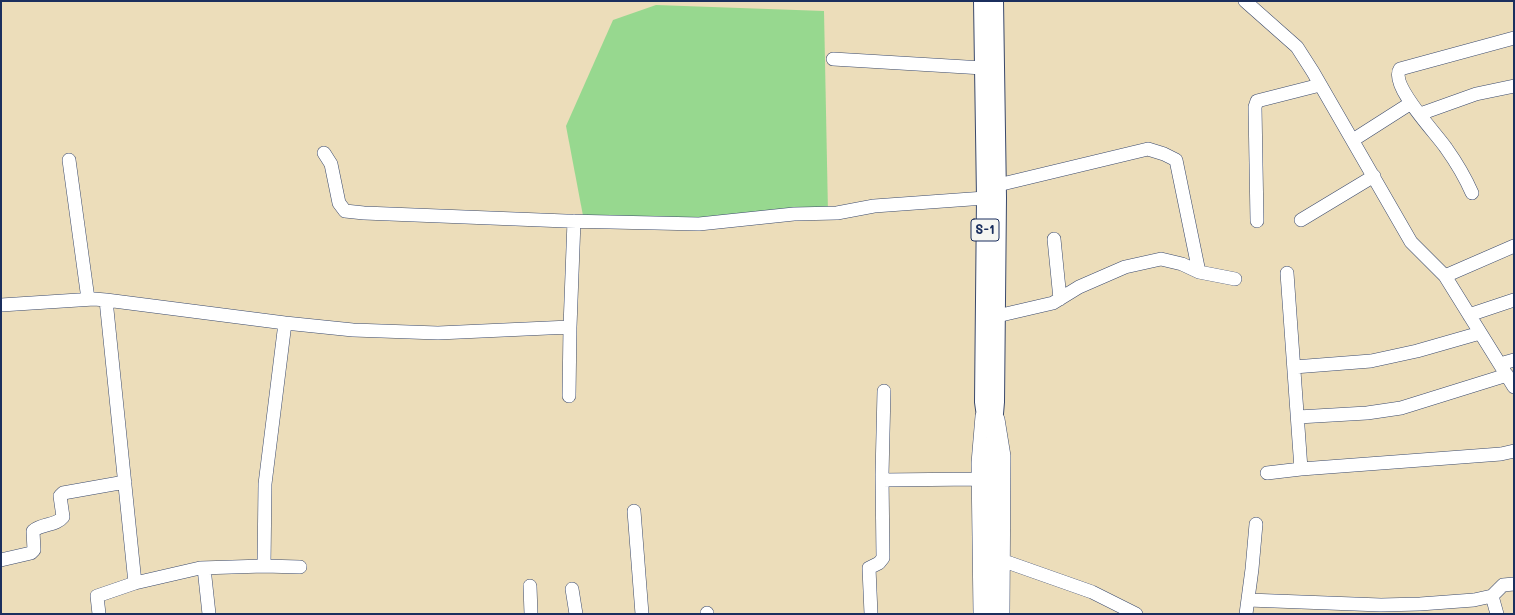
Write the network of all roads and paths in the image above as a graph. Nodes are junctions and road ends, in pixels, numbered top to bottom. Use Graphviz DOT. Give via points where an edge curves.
graph roads {
  1 [pos="982,1"];
  2 [pos="995,1"];
  3 [pos="1245,1"];
  4 [pos="1514,38"];
  5 [pos="833,58"];
  6 [pos="983,68"];
  7 [pos="1320,84"];
  8 [pos="1514,86"];
  9 [pos="1411,103"];
  10 [pos="1420,114"];
  11 [pos="1353,140"];
  12 [pos="324,153"];
  13 [pos="69,160"];
  14 [pos="1374,176"];
  15 [pos="998,185"];
  16 [pos="1472,193"];
  17 [pos="985,198"];
  18 [pos="1300,220"];
  19 [pos="574,221"];
  20 [pos="1257,221"];
  21 [pos="1054,239"];
  22 [pos="1514,246"];
  23 [pos="1198,272"];
  24 [pos="1287,273"];
  25 [pos="1445,276"];
  26 [pos="1234,279"];
  27 [pos="88,299"];
  28 [pos="1060,299"];
  29 [pos="106,300"];
  30 [pos="1514,300"];
  31 [pos="1,305"];
  32 [pos="1469,315"];
  33 [pos="997,316"];
  34 [pos="285,323"];
  35 [pos="570,327"];
  36 [pos="1480,332"];
  37 [pos="1514,360"];
  38 [pos="1294,367"];
  39 [pos="1503,370"];
  40 [pos="1514,387"];
  41 [pos="884,391"];
  42 [pos="569,396"];
  43 [pos="990,402"];
  44 [pos="1298,417"];
  45 [pos="1514,451"];
  46 [pos="1301,470"];
  47 [pos="1267,473"];
  48 [pos="978,479"];
  49 [pos="882,480"];
  50 [pos="125,482"];
  51 [pos="634,511"];
  52 [pos="1256,524"];
  53 [pos="1,560"];
  54 [pos="1004,561"];
  55 [pos="264,566"];
  56 [pos="300,567"];
  57 [pos="204,568"];
  58 [pos="135,583"];
  59 [pos="1514,584"];
  60 [pos="530,586"];
  61 [pos="572,588"];
  62 [pos="1492,596"];
  63 [pos="1248,600"];
  64 [pos="1319,609"];
  65 [pos="99,614"];
  66 [pos="209,614"];
  67 [pos="531,614"];
  68 [pos="576,614"];
  69 [pos="642,614"];
  70 [pos="871,614"];
  71 [pos="980,614"];
  72 [pos="990,614"];
  73 [pos="1003,614"];
  74 [pos="1136,614"];
  75 [pos="1246,614"];
  76 [pos="1497,614"];
  1 -- 6 [label="main road, S-1"];
  2 -- 15 [label="main road, S-1"];
  3 -- 7 [label="street" via="1297,47"];
  4 -- 9 [label="street" via="1400,69 1399,80"];
  5 -- 6 [label="street"];
  6 -- 17 [label="main road, S-1"];
  7 -- 11 [label="street"];
  7 -- 20 [label="street" via="1257,101"];
  8 -- 10 [label="street" via="1476,94"];
  9 -- 10 [label="street"];
  9 -- 11 [label="street"];
  10 -- 16 [label="street" via="1446,148"];
  11 -- 14 [label="street"];
  12 -- 19 [label="street" via="331,164 339,203 345,211"];
  13 -- 27 [label="street"];
  14 -- 18 [label="street"];
  14 -- 25 [label="street" via="1412,242"];
  15 -- 23 [label="street" via="1148,149 1164,154 1176,160"];
  15 -- 33 [label="main road, S-1"];
  17 -- 19 [label="street" via="874,206 837,213 794,214 699,224"];
  17 -- 43 [label="main road, S-1"];
  19 -- 35 [label="street"];
  21 -- 28 [label="street"];
  22 -- 25 [label="street"];
  23 -- 26 [label="street"];
  23 -- 28 [label="street" via="1182,264 1161,259 1125,268 1079,287"];
  24 -- 38 [label="street"];
  25 -- 32 [label="street"];
  27 -- 29 [label="street"];
  27 -- 31 [label="street"];
  28 -- 33 [label="street"];
  29 -- 34 [label="street"];
  29 -- 50 [label="street"];
  30 -- 32 [label="street"];
  32 -- 36 [label="street"];
  33 -- 43 [label="main road, S-1"];
  34 -- 35 [label="street" via="353,330 438,333"];
  34 -- 55 [label="street" via="265,484"];
  35 -- 42 [label="street"];
  36 -- 38 [label="street" via="1417,351 1371,360"];
  36 -- 39 [label="street"];
  37 -- 39 [label="street"];
  38 -- 44 [label="street"];
  39 -- 40 [label="street"];
  39 -- 44 [label="street" via="1401,408"];
  41 -- 49 [label="street"];
  43 -- 48 [label="street" via="978,463"];
  43 -- 54 [label="street" via="1004,456"];
  43 -- 72 [label="main road, S-1"];
  44 -- 46 [label="street"];
  45 -- 46 [label="street"];
  46 -- 47 [label="street"];
  48 -- 49 [label="street"];
  48 -- 71 [label="street"];
  49 -- 70 [label="street" via="883,558 879,564 869,568"];
  50 -- 53 [label="street" via="63,493 60,496 63,517 60,521 33,531 34,550 31,553"];
  50 -- 58 [label="street"];
  51 -- 69 [label="street"];
  52 -- 63 [label="street"];
  54 -- 73 [label="street"];
  54 -- 74 [label="street" via="1092,592"];
  55 -- 56 [label="street"];
  55 -- 57 [label="street"];
  57 -- 58 [label="street"];
  57 -- 66 [label="street"];
  58 -- 65 [label="street" via="97,596"];
  59 -- 62 [label="street" via="1503,585"];
  60 -- 67 [label="street"];
  61 -- 68 [label="street"];
  62 -- 64 [label="street" via="1474,600"];
  62 -- 76 [label="street"];
  63 -- 64 [label="street"];
  63 -- 75 [label="street"];
}
